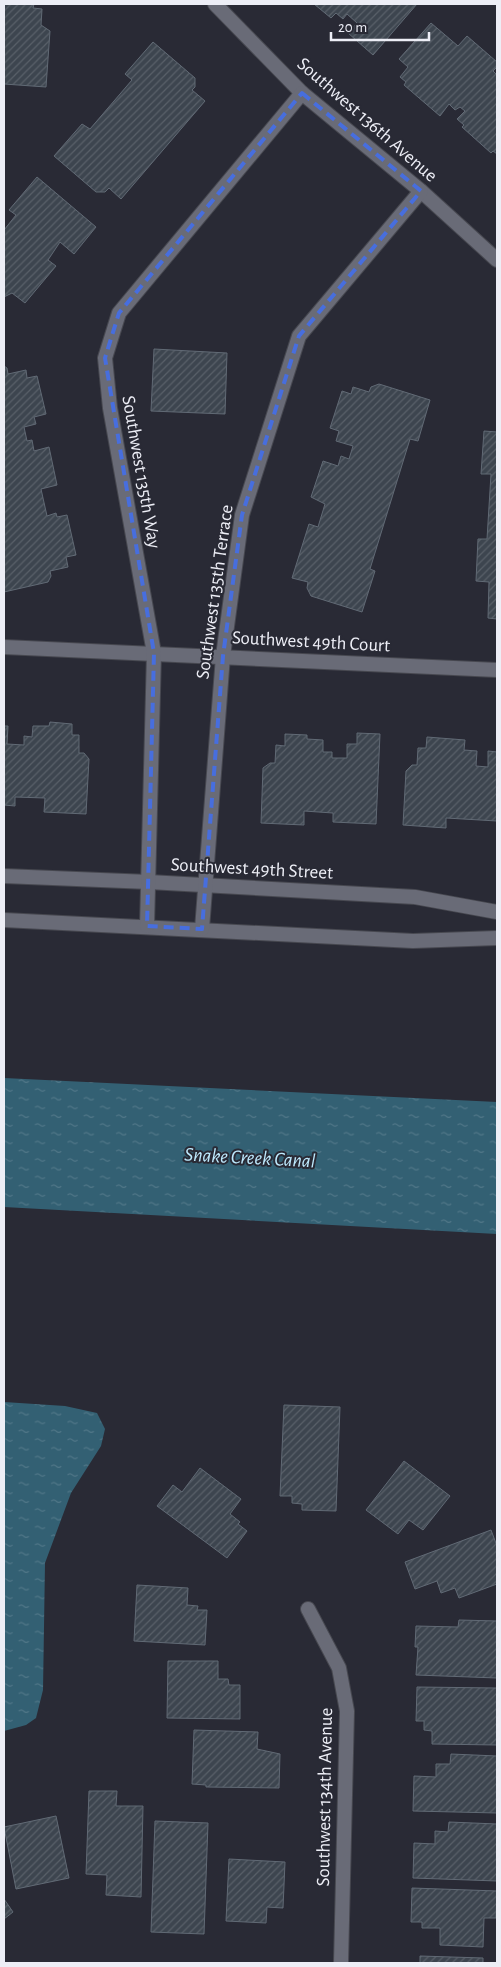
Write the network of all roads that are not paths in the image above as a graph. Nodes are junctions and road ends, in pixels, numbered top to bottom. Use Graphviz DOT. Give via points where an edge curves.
graph roads {
  1 [pos="215,4"];
  2 [pos="302,93"];
  3 [pos="421,191"];
  4 [pos="497,260"];
  5 [pos="4,647"];
  6 [pos="154,653"];
  7 [pos="223,656"];
  8 [pos="497,670"];
  9 [pos="4,876"];
  10 [pos="149,882"];
  11 [pos="204,884"];
  12 [pos="497,912"];
  13 [pos="4,920"];
  14 [pos="147,926"];
  15 [pos="202,930"];
  16 [pos="497,938"];
  17 [pos="308,1609"];
  18 [pos="341,1963"];
  1 -- 2 [label="street, Southwest 136th Avenue"];
  2 -- 3 [label="street, Southwest 136th Avenue"];
  2 -- 6 [label="street, Southwest 135th Way" via="119,313 104,358"];
  3 -- 4 [label="street, Southwest 136th Avenue"];
  3 -- 7 [label="street, Southwest 135th Terrace" via="299,336 242,515"];
  5 -- 6 [label="street, Southwest 49th Court"];
  6 -- 7 [label="street, Southwest 49th Court"];
  6 -- 10 [label="street, Southwest 135th Way"];
  7 -- 8 [label="street, Southwest 49th Court"];
  7 -- 11 [label="street, Southwest 135th Terrace"];
  9 -- 10 [label="street, Southwest 49th Street"];
  10 -- 11 [label="street, Southwest 49th Street"];
  10 -- 14 [label="street, Southwest 135th Way"];
  11 -- 12 [label="street, Southwest 49th Street" via="415,897"];
  11 -- 15 [label="street, Southwest 135th Terrace"];
  13 -- 14 [label="street"];
  14 -- 15 [label="street"];
  15 -- 16 [label="street" via="413,940"];
  17 -- 18 [label="street, Southwest 134th Avenue" via="339,1668 348,1711"];
}
